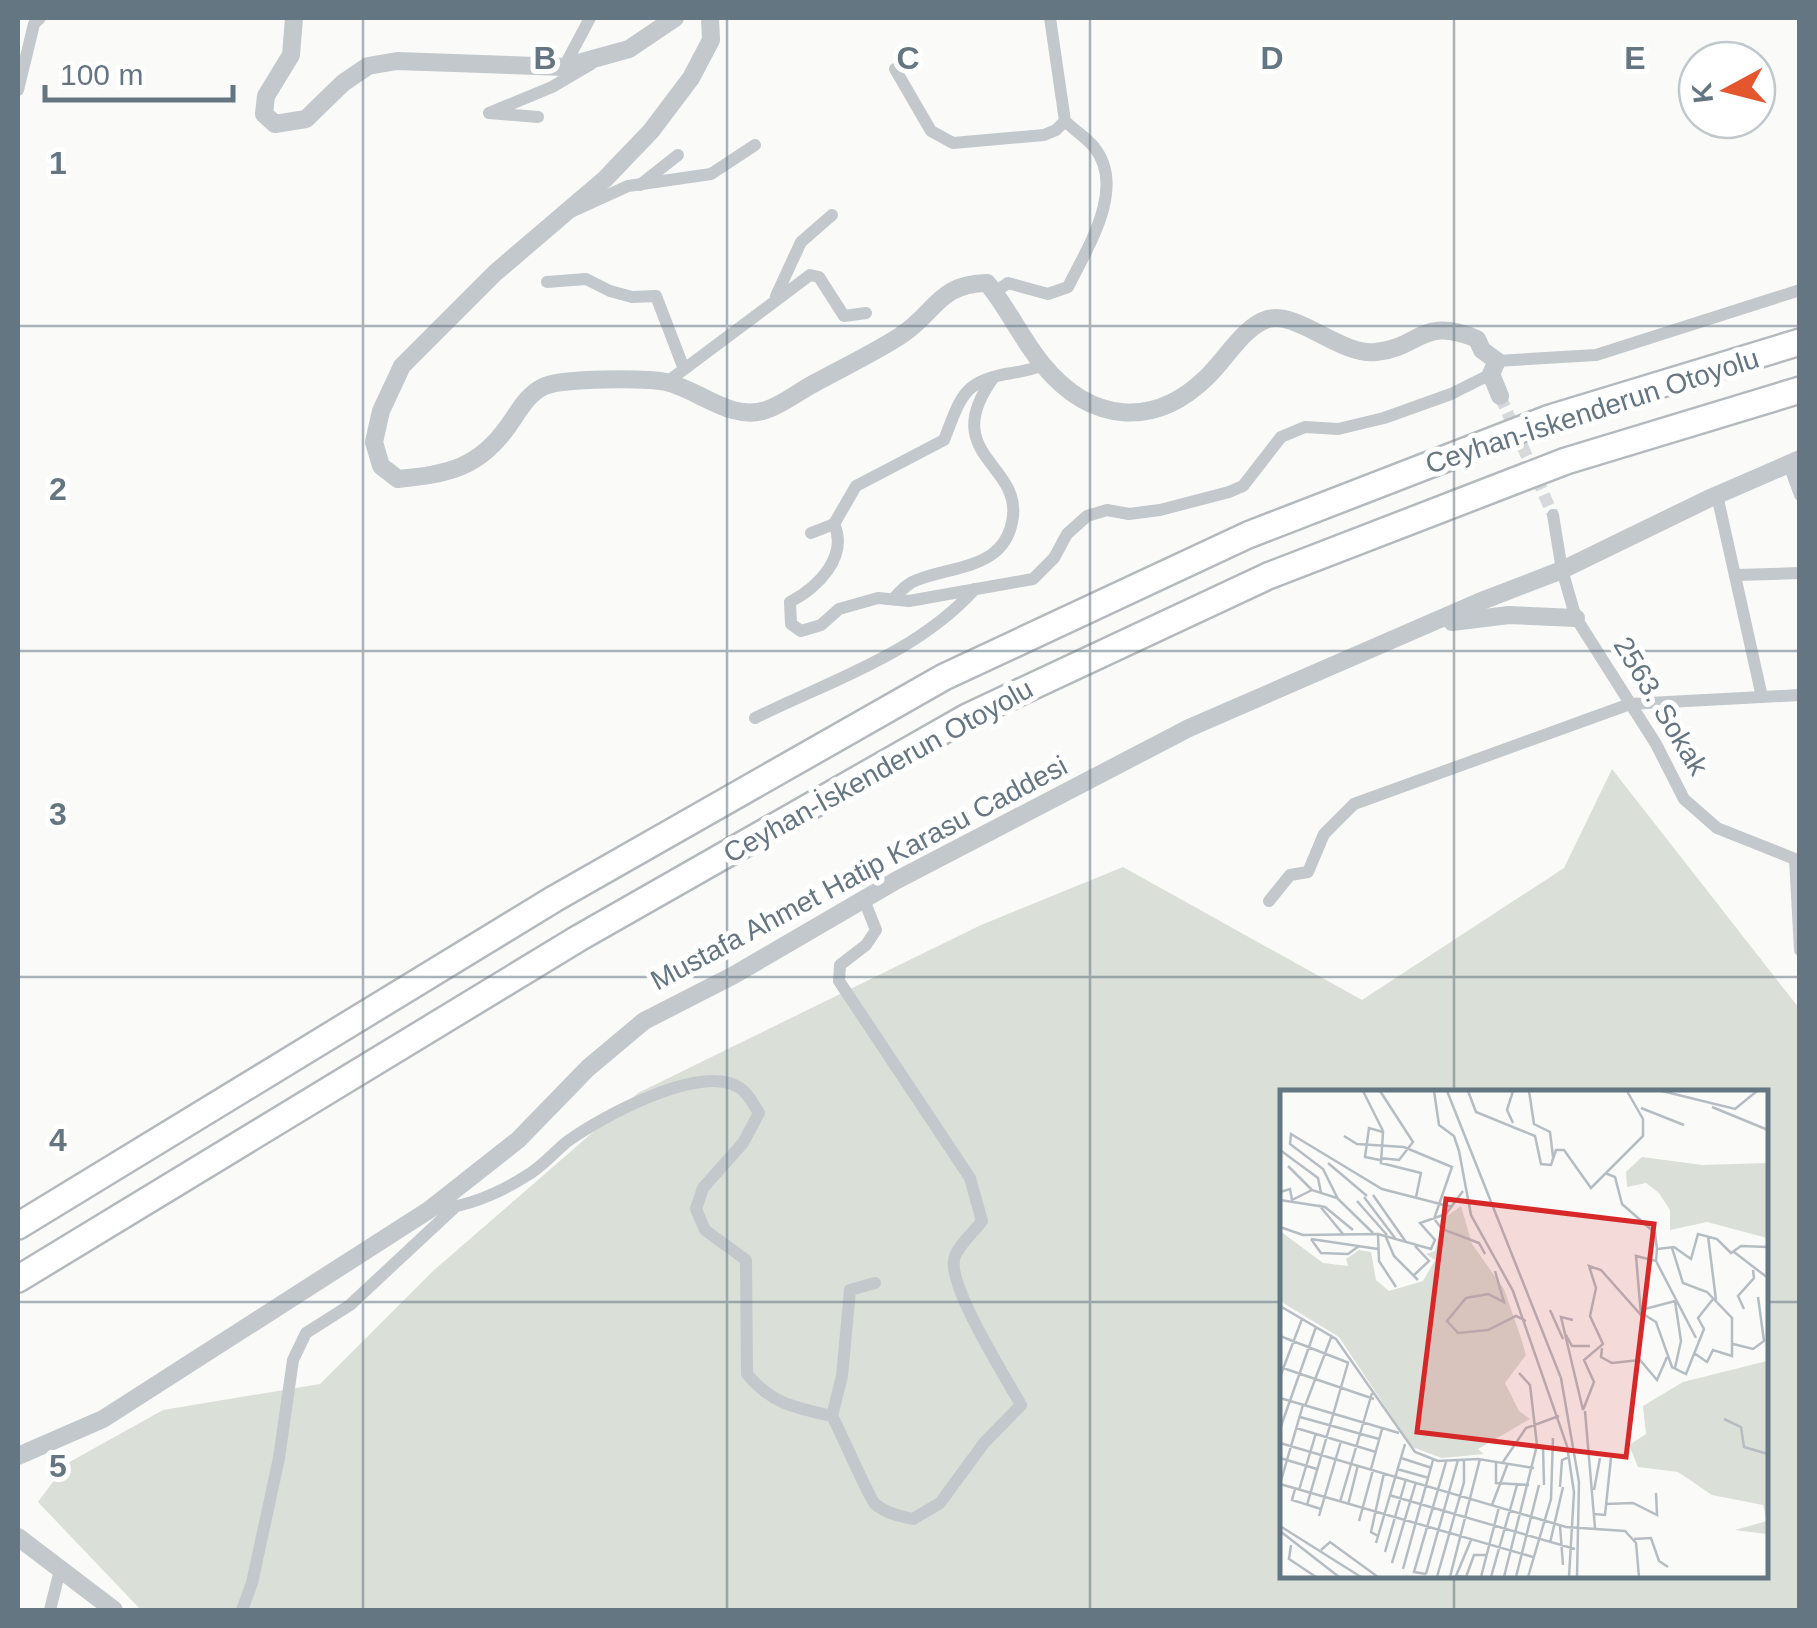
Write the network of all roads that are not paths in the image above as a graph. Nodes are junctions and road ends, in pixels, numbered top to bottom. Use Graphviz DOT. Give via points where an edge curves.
graph roads {
  1 [pos="40,18"];
  2 [pos="294,18"];
  3 [pos="590,18"];
  4 [pos="672,18"];
  5 [pos="710,18"];
  6 [pos="1050,18"];
  7 [pos="602,56"];
  8 [pos="564,67"];
  9 [pos="894,69"];
  10 [pos="18,90"];
  11 [pos="538,117"];
  12 [pos="1065,122"];
  13 [pos="755,145"];
  14 [pos="678,155"];
  15 [pos="640,185"];
  16 [pos="566,213"];
  17 [pos="832,215"];
  18 [pos="546,282"];
  19 [pos="1800,290"];
  20 [pos="995,292"];
  21 [pos="775,298"];
  22 [pos="866,313"];
  23 [pos="1800,342"];
  24 [pos="1042,365"];
  25 [pos="1494,368"];
  26 [pos="684,369"];
  27 [pos="994,377"];
  28 [pos="667,382"];
  29 [pos="1800,390"];
  30 [pos="1500,396"];
  31 [pos="1794,460"];
  32 [pos="1717,494"];
  33 [pos="1800,496"];
  34 [pos="1553,515"];
  35 [pos="834,524"];
  36 [pos="811,533"];
  37 [pos="1562,570"];
  38 [pos="1800,573"];
  39 [pos="1737,575"];
  40 [pos="975,590"];
  41 [pos="893,598"];
  42 [pos="1576,618"];
  43 [pos="1420,628"];
  44 [pos="1800,695"];
  45 [pos="1762,697"];
  46 [pos="1630,704"];
  47 [pos="755,718"];
  48 [pos="1797,860"];
  49 [pos="864,900"];
  50 [pos="1269,902"];
  51 [pos="1800,950"];
  52 [pos="454,1208"];
  53 [pos="430,1210"];
  54 [pos="18,1226"];
  55 [pos="18,1279"];
  56 [pos="875,1283"];
  57 [pos="832,1416"];
  58 [pos="18,1456"];
  59 [pos="18,1537"];
  60 [pos="60,1570"];
  61 [pos="50,1610"];
  62 [pos="114,1610"];
  63 [pos="242,1610"];
  1 -- 10 [label="street"];
  2 -- 8 [label="street" via="291,55 266,96 264,114 274,124 306,119 368,66 396,61"];
  3 -- 8 [label="street"];
  4 -- 7 [label="street" via="629,49"];
  5 -- 16 [label="street" via="711,40 691,78 651,131"];
  6 -- 12 [label="street"];
  7 -- 8 [label="street"];
  7 -- 11 [label="street" via="552,87 489,113"];
  9 -- 12 [label="street" via="931,131 952,144 1044,135"];
  12 -- 20 [label="street" via="1095,148 1104,168 1107,196 1097,224 1068,286 1048,294 1008,283"];
  13 -- 15 [label="street" via="711,174"];
  14 -- 15 [label="street"];
  15 -- 16 [label="street"];
  16 -- 28 [label="street" via="402,366 377,427 380,466 398,479 476,462 526,400 546,386"];
  17 -- 21 [label="street" via="801,242"];
  18 -- 26 [label="street" via="586,278 632,297 656,296"];
  19 -- 25 [label="street" via="1596,355"];
  20 -- 24 [label="street"];
  20 -- 28 [label="street" via="987,283 965,284 942,296 903,334 766,410 738,413"];
  21 -- 22 [label="street" via="810,275 819,278 844,316"];
  21 -- 26 [label="street"];
  23 -- 54 [label="highway, Ceyhan-İskenderun Otoyolu" via="1550,418 1266,528 944,677 554,899"];
  24 -- 25 [label="street" via="1067,389 1112,412 1150,412 1175,404 1270,318 1374,353 1442,329 1477,339"];
  24 -- 27 [label="street"];
  25 -- 30 [label="street"];
  25 -- 40 [label="street" via="1451,394 1384,418 1338,429 1305,427 1281,437 1243,486 1230,492 1160,510 1087,516 1033,579"];
  26 -- 28 [label="street"];
  27 -- 35 [label="street" via="976,380 961,396 944,440 856,486"];
  27 -- 41 [label="street" via="974,419 985,459 1011,492 1013,518 1003,545 952,573 912,581"];
  29 -- 55 [label="highway, Ceyhan-İskenderun Otoyolu" via="1566,461 1285,569 966,717 579,938"];
  31 -- 32 [label="street, Mustafa Ahmet Hatip Karasu Caddesi"];
  31 -- 33 [label="street"];
  32 -- 37 [label="street, Mustafa Ahmet Hatip Karasu Caddesi"];
  32 -- 39 [label="street"];
  34 -- 37 [label="street, 2563. Sokak"];
  35 -- 36 [label="street"];
  35 -- 41 [label="street" via="839,535 830,568 790,602 792,624 801,630 822,625 839,610"];
  37 -- 42 [label="street, 2563. Sokak"];
  37 -- 43 [label="street, Mustafa Ahmet Hatip Karasu Caddesi"];
  38 -- 39 [label="street"];
  39 -- 45 [label="street"];
  40 -- 41 [label="street"];
  40 -- 47 [label="street" via="909,644"];
  42 -- 43 [label="street" via="1509,614"];
  42 -- 46 [label="street, 2563. Sokak"];
  43 -- 49 [label="street, Mustafa Ahmet Hatip Karasu Caddesi" via="1189,728"];
  44 -- 45 [label="street"];
  45 -- 46 [label="street"];
  46 -- 48 [label="street, 2563. Sokak" via="1684,799 1718,828"];
  46 -- 50 [label="street" via="1354,804 1324,834 1308,872 1290,875"];
  48 -- 51 [label="street"];
  49 -- 53 [label="street, Mustafa Ahmet Hatip Karasu Caddesi" via="644,1020 518,1140"];
  49 -- 57 [label="street" via="876,930 840,965 839,980 970,1178 982,1221 954,1257 955,1276 1021,1405 940,1503 913,1519 872,1502"];
  52 -- 53 [label="street"];
  52 -- 57 [label="street" via="528,1176 570,1140 631,1103 693,1082 737,1085 758,1113 696,1209 705,1230 746,1260 747,1374 765,1395"];
  52 -- 63 [label="street" via="350,1305 306,1333 292,1360 279,1458"];
  53 -- 58 [label="street, Mustafa Ahmet Hatip Karasu Caddesi" via="102,1419"];
  56 -- 57 [label="street" via="850,1290"];
  59 -- 60 [label="street"];
  60 -- 61 [label="street"];
  60 -- 62 [label="street"];
}
